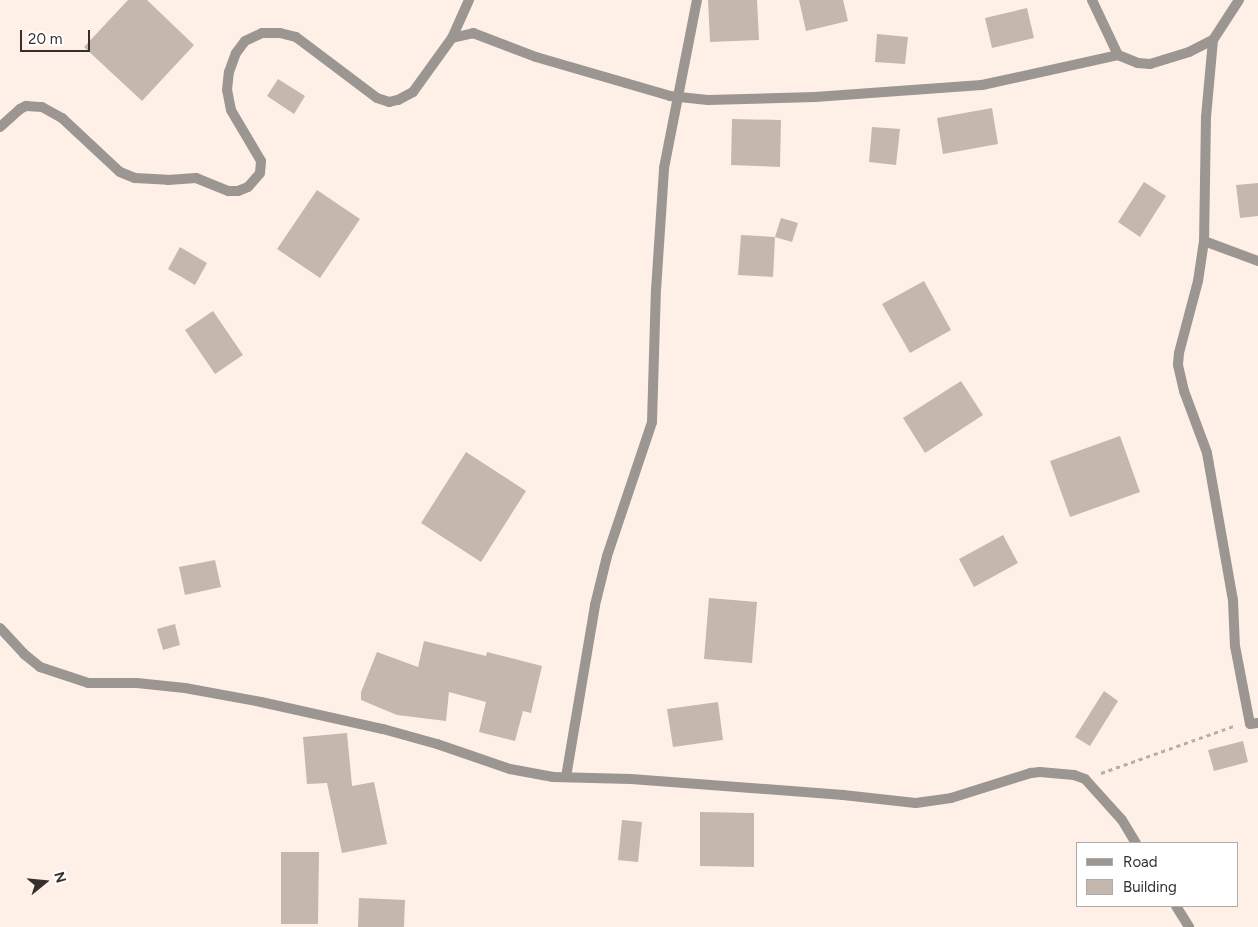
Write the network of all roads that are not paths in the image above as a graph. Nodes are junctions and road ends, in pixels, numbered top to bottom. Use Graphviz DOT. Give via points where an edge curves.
graph roads {
  1 [pos="469,0"];
  2 [pos="697,0"];
  3 [pos="1092,0"];
  4 [pos="1239,0"];
  5 [pos="452,38"];
  6 [pos="1213,40"];
  7 [pos="1118,55"];
  8 [pos="678,98"];
  9 [pos="0,127"];
  10 [pos="1204,241"];
  11 [pos="1258,261"];
  12 [pos="0,628"];
  13 [pos="1254,723"];
  14 [pos="566,776"];
  15 [pos="1135,842"];
  16 [pos="1177,907"];
  17 [pos="1189,927"];
  1 -- 5 [label="street"];
  2 -- 8 [label="street"];
  3 -- 7 [label="street"];
  4 -- 6 [label="street"];
  5 -- 8 [label="street" via="473,33 536,57"];
  5 -- 9 [label="street" via="413,92 389,102 377,98 296,37 262,33 245,40 229,72 227,90 231,110 261,160 260,173 238,191 228,191 196,178 135,178 120,172 62,118 42,107 20,108"];
  6 -- 7 [label="street" via="1189,52 1150,64"];
  6 -- 10 [label="street" via="1206,117"];
  7 -- 8 [label="street" via="982,85 815,97"];
  8 -- 14 [label="street" via="664,168 652,422 594,605"];
  10 -- 11 [label="street"];
  10 -- 13 [label="street" via="1178,365 1212,475 1232,601 1235,646"];
  12 -- 14 [label="street" via="40,667 88,683 185,688 261,702 383,729 510,770"];
  14 -- 15 [label="street" via="843,795 916,804 951,798 1040,772 1074,775 1085,779 1122,820"];
  16 -- 17 [label="street"];
}
